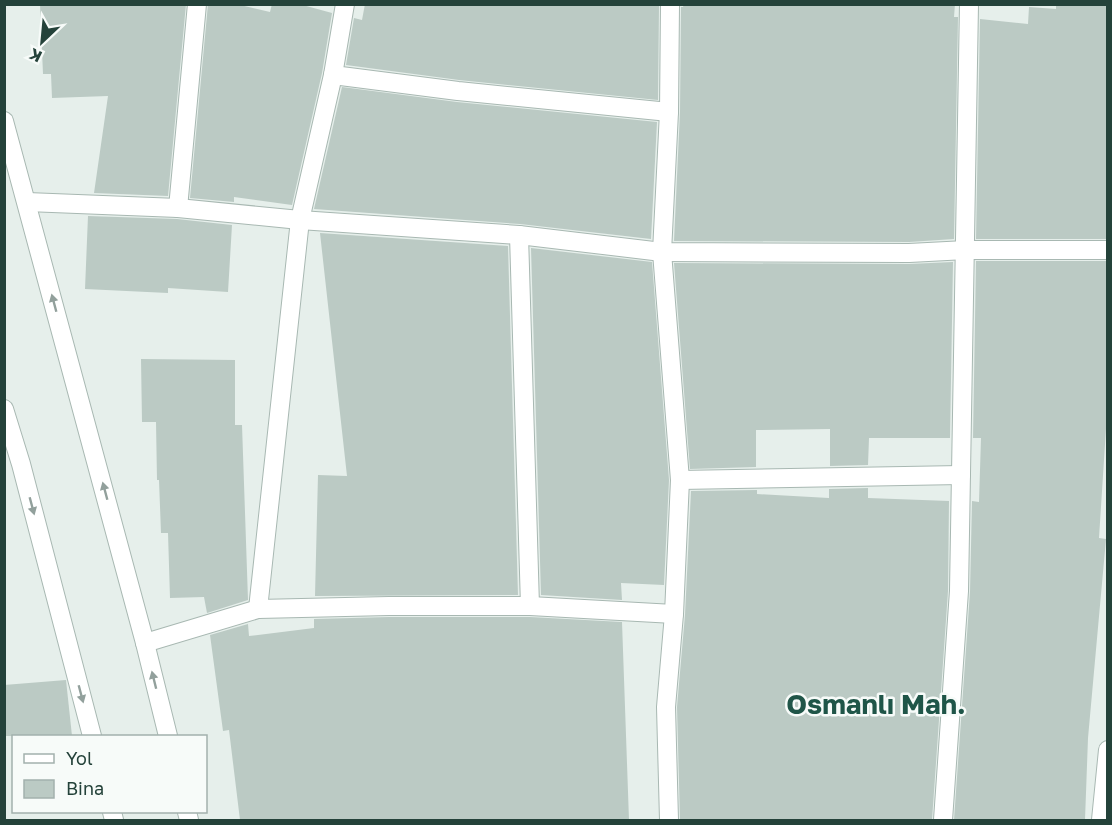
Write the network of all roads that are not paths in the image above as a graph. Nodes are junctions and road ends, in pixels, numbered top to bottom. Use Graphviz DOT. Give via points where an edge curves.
graph roads {
  1 [pos="197,4"];
  2 [pos="345,4"];
  3 [pos="670,4"];
  4 [pos="969,4"];
  5 [pos="333,75"];
  6 [pos="669,112"];
  7 [pos="4,122"];
  8 [pos="27,202"];
  9 [pos="178,208"];
  10 [pos="300,220"];
  11 [pos="519,235"];
  12 [pos="966,250"];
  13 [pos="1107,250"];
  14 [pos="662,252"];
  15 [pos="4,409"];
  16 [pos="13,465"];
  17 [pos="961,475"];
  18 [pos="680,480"];
  19 [pos="530,606"];
  20 [pos="258,609"];
  21 [pos="674,614"];
  22 [pos="145,643"];
  23 [pos="92,735"];
  24 [pos="168,735"];
  25 [pos="1107,750"];
  26 [pos="669,820"];
  27 [pos="943,820"];
  28 [pos="1101,820"];
  1 -- 9 [label="street"];
  2 -- 5 [label="street"];
  3 -- 6 [label="street"];
  4 -- 12 [label="street"];
  5 -- 6 [label="street"];
  5 -- 10 [label="street"];
  6 -- 14 [label="street"];
  7 -- 8 [label="street"];
  8 -- 9 [label="street"];
  22 -- 8 [label="street, one-way"];
  9 -- 10 [label="street"];
  10 -- 11 [label="street"];
  10 -- 20 [label="street"];
  11 -- 14 [label="street"];
  11 -- 19 [label="street"];
  12 -- 13 [label="street"];
  12 -- 14 [label="street"];
  12 -- 17 [label="street"];
  14 -- 18 [label="street"];
  15 -- 16 [label="street"];
  16 -- 23 [label="street, one-way"];
  17 -- 18 [label="street"];
  17 -- 27 [label="street" via="959,591"];
  18 -- 21 [label="street"];
  19 -- 20 [label="street"];
  19 -- 21 [label="street"];
  20 -- 22 [label="street"];
  21 -- 26 [label="street" via="666,707"];
  24 -- 22 [label="street, one-way"];
  25 -- 28 [label="street"];
}
